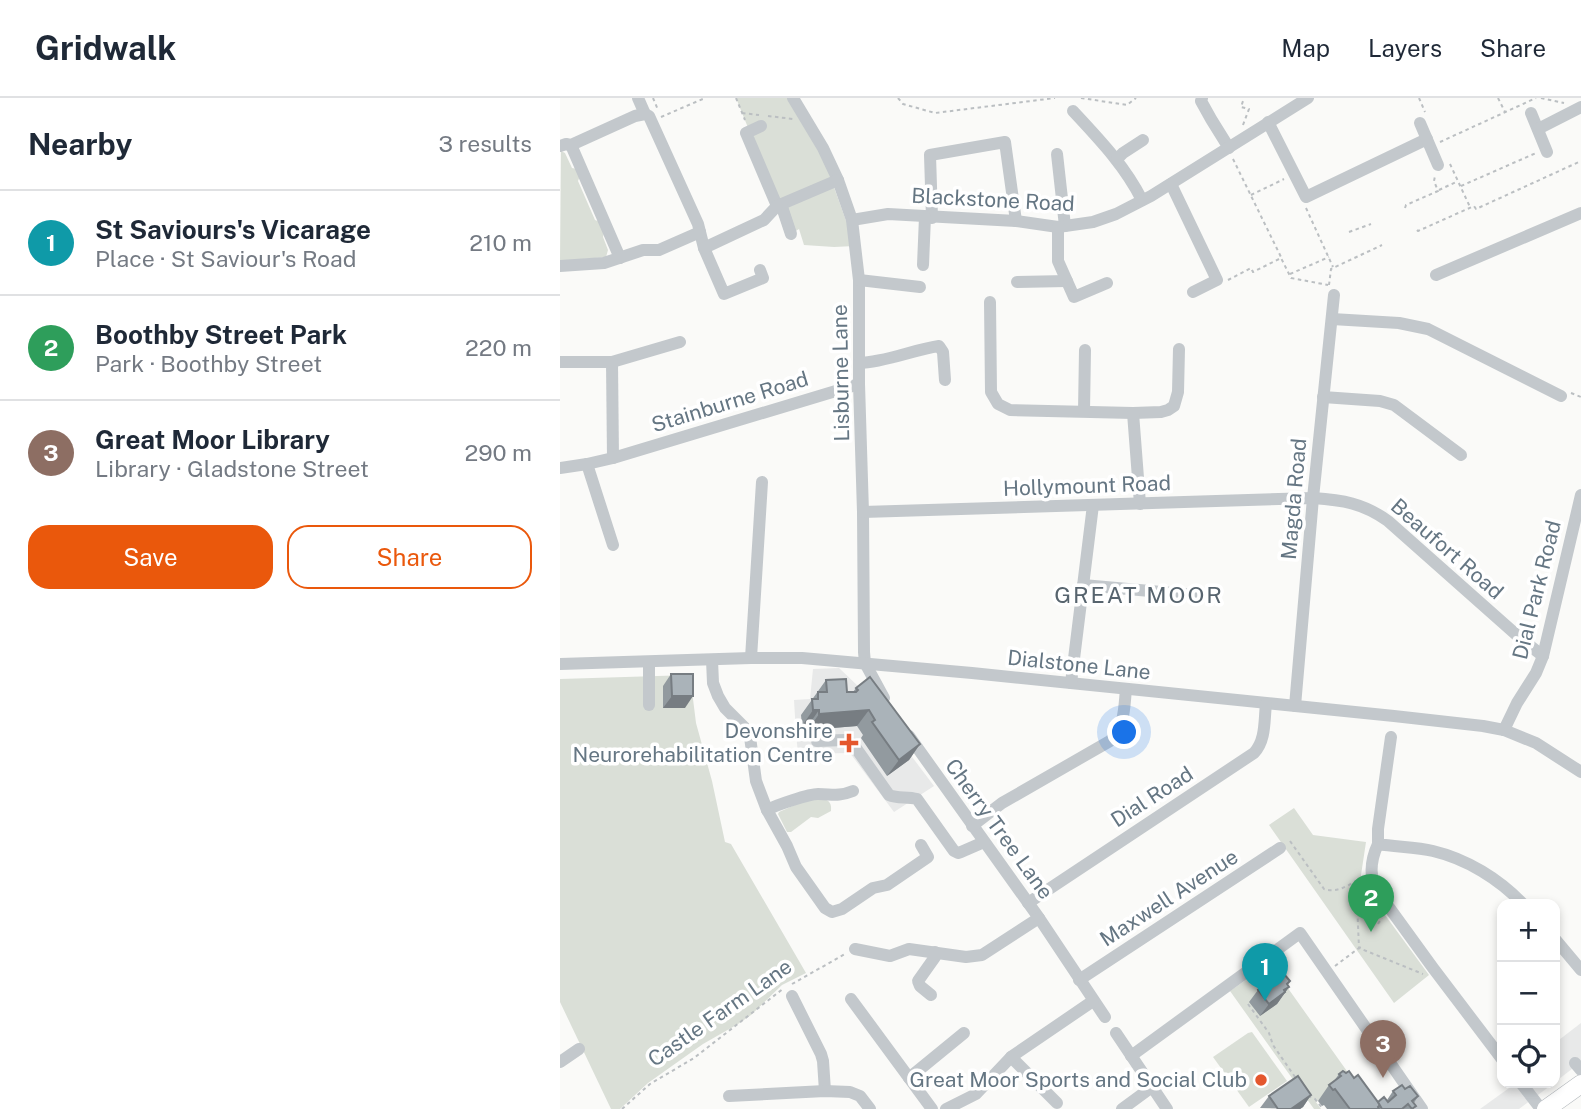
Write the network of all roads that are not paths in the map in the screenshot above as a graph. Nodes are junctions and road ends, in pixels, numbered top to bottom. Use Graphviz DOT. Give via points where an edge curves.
graph roads {
  1 [pos="638,98"];
  2 [pos="793,98"];
  3 [pos="1308,98"];
  4 [pos="1199,99"];
  5 [pos="1578,108"];
  6 [pos="1073,111"];
  7 [pos="1531,113"];
  8 [pos="645,114"];
  9 [pos="1268,122"];
  10 [pos="1420,123"];
  11 [pos="755,129"];
  12 [pos="1538,130"];
  13 [pos="1143,141"];
  14 [pos="1433,141"];
  15 [pos="566,145"];
  16 [pos="1231,146"];
  17 [pos="1546,150"];
  18 [pos="1057,155"];
  19 [pos="1117,159"];
  20 [pos="1438,165"];
  21 [pos="838,180"];
  22 [pos="1171,184"];
  23 [pos="1142,200"];
  24 [pos="779,205"];
  25 [pos="1581,213"];
  26 [pos="928,217"];
  27 [pos="852,220"];
  28 [pos="1016,222"];
  29 [pos="1061,226"];
  30 [pos="700,232"];
  31 [pos="791,234"];
  32 [pos="704,248"];
  33 [pos="620,258"];
  34 [pos="923,265"];
  35 [pos="560,266"];
  36 [pos="760,270"];
  37 [pos="1436,275"];
  38 [pos="859,280"];
  39 [pos="1067,281"];
  40 [pos="1017,282"];
  41 [pos="1107,283"];
  42 [pos="920,287"];
  43 [pos="1193,292"];
  44 [pos="1335,295"];
  45 [pos="990,302"];
  46 [pos="1332,319"];
  47 [pos="680,342"];
  48 [pos="1180,349"];
  49 [pos="1085,350"];
  50 [pos="560,362"];
  51 [pos="612,362"];
  52 [pos="859,363"];
  53 [pos="945,380"];
  54 [pos="859,384"];
  55 [pos="1561,396"];
  56 [pos="1324,397"];
  57 [pos="1084,411"];
  58 [pos="1133,413"];
  59 [pos="1461,455"];
  60 [pos="613,458"];
  61 [pos="587,464"];
  62 [pos="560,468"];
  63 [pos="762,482"];
  64 [pos="1581,495"];
  65 [pos="1313,498"];
  66 [pos="1140,504"];
  67 [pos="1093,505"];
  68 [pos="863,512"];
  69 [pos="613,545"];
  70 [pos="1083,584"];
  71 [pos="1195,595"];
  72 [pos="1543,656"];
  73 [pos="751,658"];
  74 [pos="712,660"];
  75 [pos="649,662"];
  76 [pos="865,663"];
  77 [pos="560,664"];
  78 [pos="1071,683"];
  79 [pos="1126,689"];
  80 [pos="1266,704"];
  81 [pos="649,705"];
  82 [pos="888,705"];
  83 [pos="1295,706"];
  84 [pos="902,726"];
  85 [pos="1504,730"];
  86 [pos="1391,737"];
  87 [pos="817,741"];
  88 [pos="1581,772"];
  89 [pos="853,791"];
  90 [pos="767,810"];
  91 [pos="972,826"];
  92 [pos="984,842"];
  93 [pos="1378,844"];
  94 [pos="922,845"];
  95 [pos="1280,848"];
  96 [pos="1517,899"];
  97 [pos="1028,902"];
  98 [pos="1039,918"];
  99 [pos="1560,945"];
  100 [pos="855,948"];
  101 [pos="935,953"];
  102 [pos="1581,970"];
  103 [pos="1079,980"];
  104 [pos="931,995"];
  105 [pos="851,999"];
  106 [pos="1093,1001"];
  107 [pos="793,1003"];
  108 [pos="1105,1017"];
  109 [pos="964,1033"];
  110 [pos="1115,1033"];
  111 [pos="579,1049"];
  112 [pos="1497,1052"];
  113 [pos="1131,1056"];
  114 [pos="1011,1057"];
  115 [pos="560,1062"];
  116 [pos="909,1078"];
  117 [pos="1581,1084"];
  118 [pos="1152,1087"];
  119 [pos="1525,1088"];
  120 [pos="825,1091"];
  121 [pos="729,1096"];
  122 [pos="1057,1103"];
  123 [pos="870,1109"];
  124 [pos="932,1109"];
  125 [pos="946,1109"];
  126 [pos="1122,1109"];
  127 [pos="1167,1109"];
  128 [pos="1422,1109"];
  129 [pos="1543,1109"];
  1 -- 8 [label="street"];
  2 -- 21 [label="street, Lisburne Lane"];
  3 -- 9 [label="street, Blackstone Road"];
  4 -- 16 [label="street"];
  5 -- 12 [label="street"];
  6 -- 19 [label="street"];
  7 -- 12 [label="street"];
  8 -- 15 [label="street"];
  8 -- 30 [label="street"];
  9 -- 14 [label="street" via="1306,197"];
  9 -- 16 [label="street, Blackstone Road"];
  10 -- 14 [label="street"];
  11 -- 24 [label="street" via="746,133"];
  12 -- 17 [label="street"];
  13 -- 19 [label="street"];
  14 -- 20 [label="street"];
  15 -- 33 [label="street"];
  16 -- 22 [label="street, Blackstone Road"];
  18 -- 29 [label="street"];
  19 -- 23 [label="street"];
  21 -- 24 [label="street"];
  21 -- 27 [label="street, Lisburne Lane"];
  22 -- 23 [label="street, Blackstone Road"];
  22 -- 43 [label="street" via="1217,280"];
  23 -- 29 [label="street, Blackstone Road" via="1093,222"];
  24 -- 31 [label="street"];
  24 -- 32 [label="street" via="764,220"];
  25 -- 37 [label="street"];
  26 -- 27 [label="street, Blackstone Road" via="888,214"];
  26 -- 28 [label="street, Blackstone Road"];
  26 -- 28 [label="street" via="930,155 1005,142"];
  26 -- 34 [label="street"];
  27 -- 38 [label="street, Lisburne Lane"];
  28 -- 29 [label="street, Blackstone Road"];
  29 -- 39 [label="street" via="1058,261"];
  30 -- 32 [label="street"];
  30 -- 33 [label="street" via="659,250"];
  32 -- 36 [label="street" via="724,294 763,278"];
  33 -- 35 [label="street" via="596,265"];
  38 -- 42 [label="street"];
  38 -- 52 [label="street, Lisburne Lane"];
  39 -- 40 [label="street"];
  39 -- 41 [label="street" via="1073,297"];
  44 -- 46 [label="street, Magda Road"];
  45 -- 57 [label="street" via="990,392 998,404 1010,410"];
  46 -- 55 [label="street" via="1428,329"];
  46 -- 56 [label="street, Magda Road"];
  47 -- 51 [label="street"];
  48 -- 58 [label="street" via="1174,407"];
  49 -- 57 [label="street"];
  50 -- 51 [label="street"];
  51 -- 60 [label="street"];
  52 -- 53 [label="street" via="939,346"];
  52 -- 54 [label="street, Lisburne Lane"];
  54 -- 60 [label="street, Stainburne Road"];
  54 -- 68 [label="street, Lisburne Lane"];
  56 -- 59 [label="street" via="1394,405"];
  56 -- 65 [label="street, Magda Road"];
  57 -- 58 [label="street"];
  58 -- 66 [label="street"];
  60 -- 61 [label="street, Stainburne Road"];
  61 -- 62 [label="street, Stainburne Road"];
  61 -- 69 [label="street"];
  63 -- 73 [label="street"];
  64 -- 72 [label="street, Dial Park Road"];
  65 -- 66 [label="street, Hollymount Road"];
  65 -- 72 [label="street, Beaufort Road" via="1344,501 1388,520"];
  65 -- 83 [label="street, Magda Road"];
  66 -- 67 [label="street, Hollymount Road"];
  67 -- 68 [label="street, Hollymount Road"];
  67 -- 70 [label="street"];
  68 -- 76 [label="street, Lisburne Lane"];
  70 -- 71 [label="street"];
  70 -- 78 [label="street"];
  72 -- 85 [label="street, Dial Park Road"];
  73 -- 74 [label="street, Dialstone Lane"];
  73 -- 76 [label="street, Dialstone Lane"];
  74 -- 75 [label="street, Dialstone Lane"];
  74 -- 90 [label="street" via="718,696 750,737 756,781"];
  75 -- 77 [label="street, Dialstone Lane"];
  75 -- 81 [label="street"];
  76 -- 78 [label="street, Dialstone Lane"];
  76 -- 82 [label="street"];
  78 -- 79 [label="street, Dialstone Lane"];
  79 -- 80 [label="street, Dialstone Lane"];
  79 -- 91 [label="street" via="1122,725 1110,741 1002,803"];
  80 -- 83 [label="street, Dialstone Lane"];
  80 -- 97 [label="street, Dial Road" via="1262,740 1254,753"];
  83 -- 85 [label="street, Dialstone Lane"];
  84 -- 91 [label="street, Cherry Tree Lane"];
  85 -- 88 [label="street, Dialstone Lane" via="1536,743"];
  86 -- 93 [label="street"];
  87 -- 92 [label="street" via="853,744 889,795 917,799 954,851"];
  89 -- 90 [label="street" via="810,795"];
  90 -- 94 [label="street" via="796,867 832,912 887,885 928,857"];
  91 -- 92 [label="street, Cherry Tree Lane"];
  92 -- 97 [label="street, Cherry Tree Lane"];
  93 -- 96 [label="street" via="1433,851 1467,863"];
  93 -- 112 [label="street" via="1371,879"];
  95 -- 103 [label="street, Maxwell Avenue"];
  97 -- 98 [label="street, Cherry Tree Lane"];
  98 -- 101 [label="street" via="982,955"];
  98 -- 103 [label="street, Cherry Tree Lane"];
  99 -- 102 [label="street"];
  100 -- 101 [label="street" via="890,956 909,949"];
  101 -- 104 [label="street" via="918,981"];
  103 -- 106 [label="street, Cherry Tree Lane"];
  105 -- 116 [label="street"];
  106 -- 108 [label="street, Cherry Tree Lane"];
  106 -- 114 [label="street"];
  107 -- 120 [label="street" via="821,1054"];
  109 -- 116 [label="street"];
  110 -- 113 [label="street"];
  111 -- 115 [label="street"];
  113 -- 118 [label="street"];
  113 -- 128 [label="street" via="1300,933"];
  114 -- 122 [label="street"];
  114 -- 125 [label="street" via="976,1094"];
  116 -- 124 [label="street"];
  117 -- 129 [label="highway"];
  118 -- 126 [label="street"];
  118 -- 127 [label="street"];
  119 -- 129 [label="street"];
  120 -- 121 [label="street" via="758,1100"];
  120 -- 123 [label="street" via="856,1093"];
}
